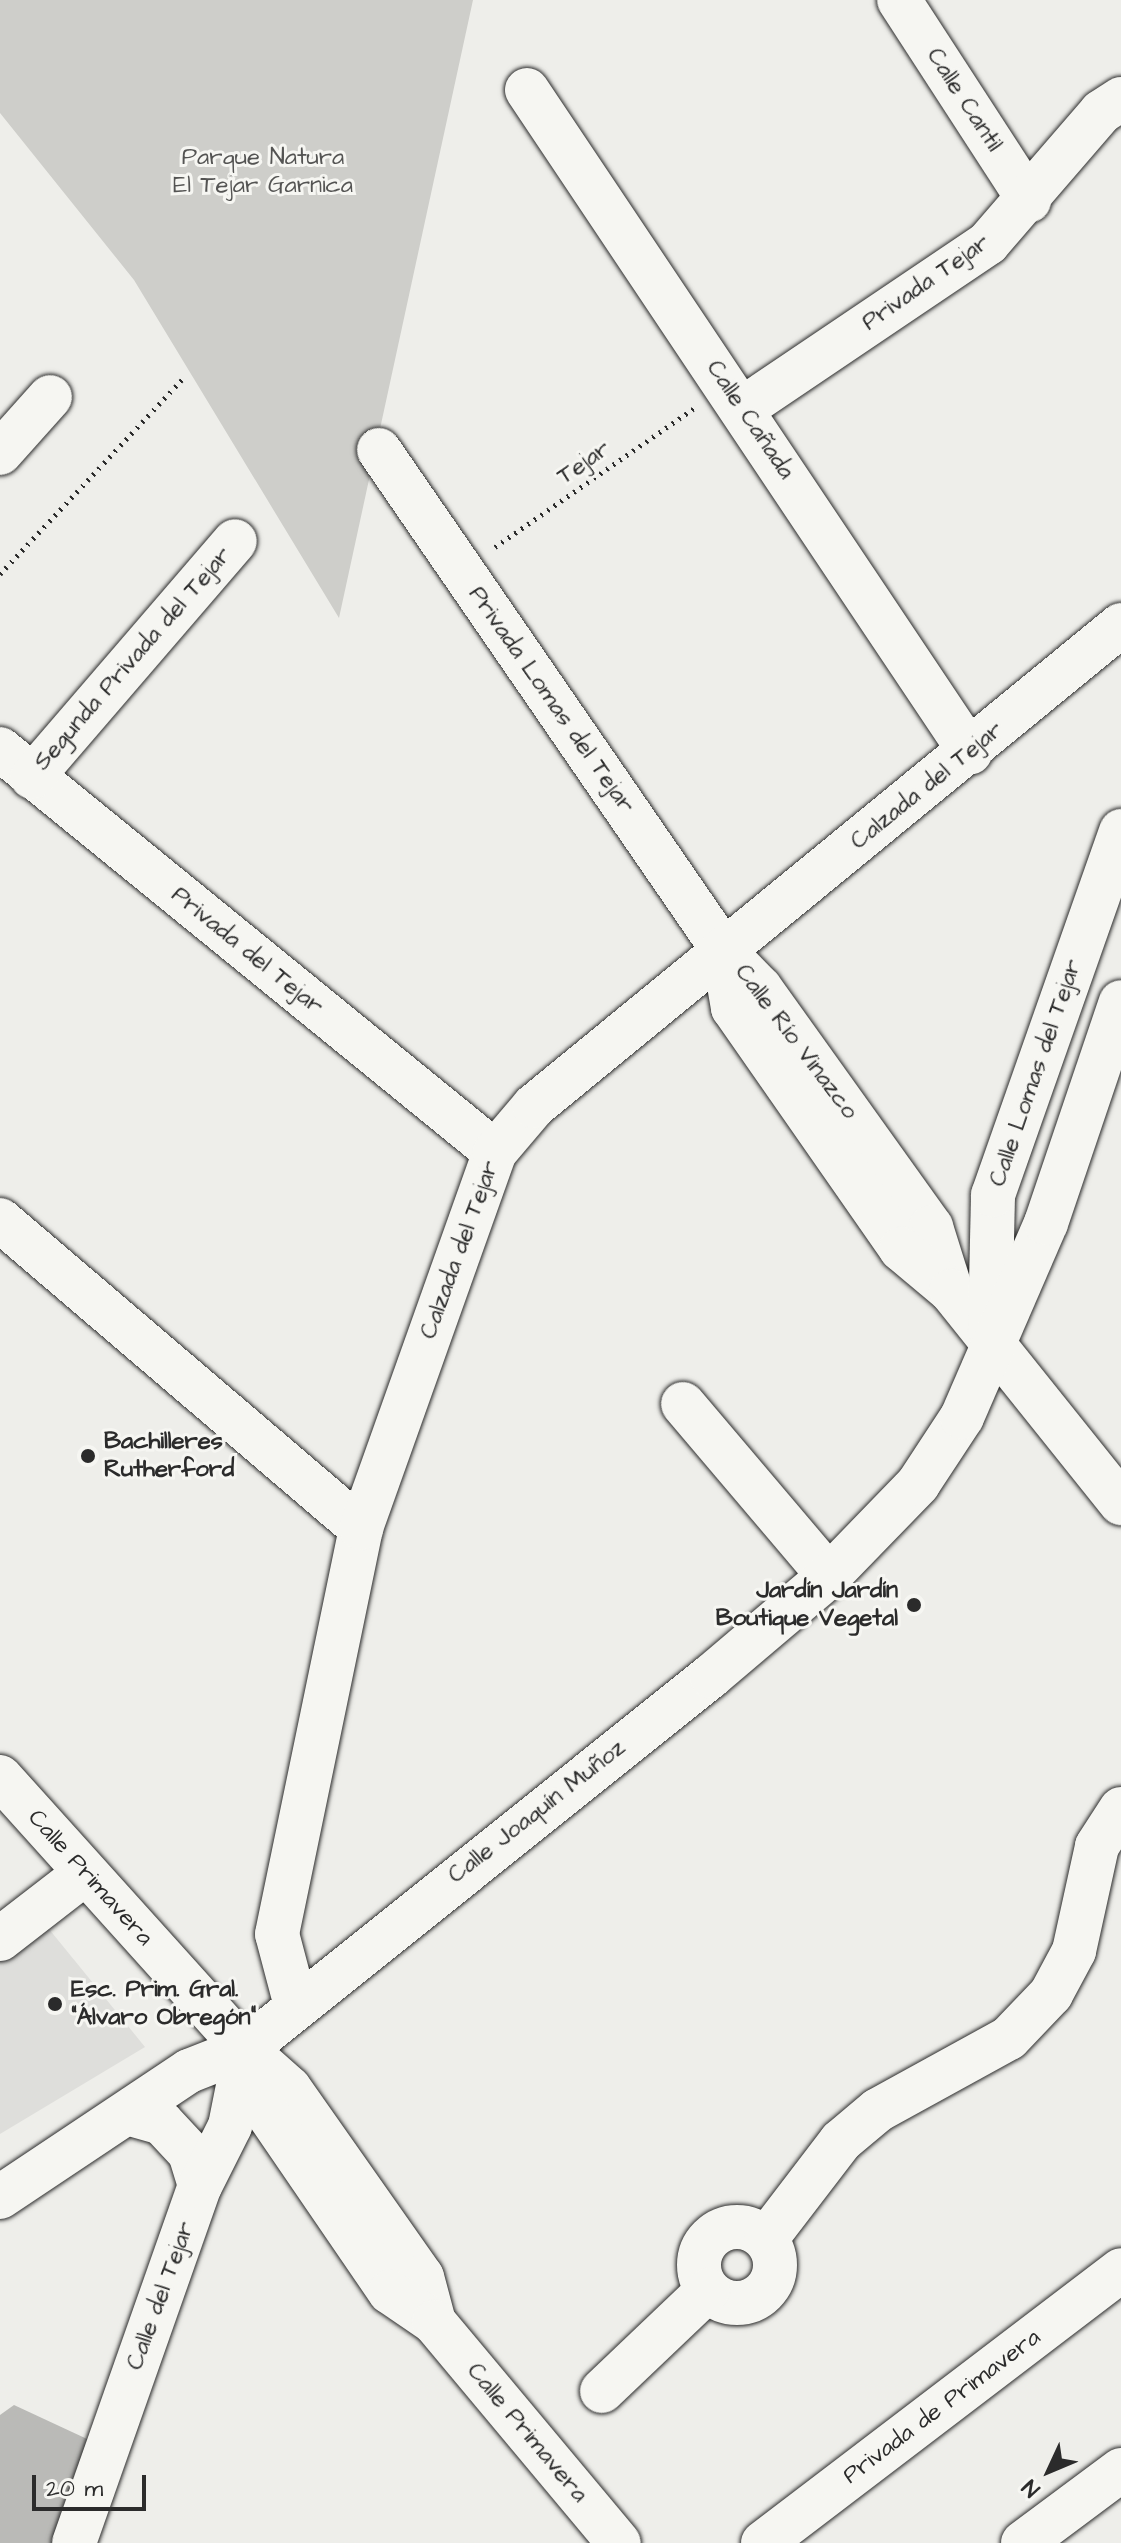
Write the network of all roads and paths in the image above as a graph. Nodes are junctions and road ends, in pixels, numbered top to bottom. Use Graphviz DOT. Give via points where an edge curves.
graph roads {
  1 [pos="899,0"];
  2 [pos="527,90"];
  3 [pos="1121,99"];
  4 [pos="1029,200"];
  5 [pos="185,376"];
  6 [pos="50,397"];
  7 [pos="735,397"];
  8 [pos="379,450"];
  9 [pos="0,453"];
  10 [pos="235,541"];
  11 [pos="462,570"];
  12 [pos="0,574"];
  13 [pos="1121,625"];
  14 [pos="970,752"];
  15 [pos="16,763"];
  16 [pos="1121,831"];
  17 [pos="723,950"];
  18 [pos="1121,1002"];
  19 [pos="495,1152"];
  20 [pos="0,1220"];
  21 [pos="990,1342"];
  22 [pos="683,1404"];
  23 [pos="1121,1503"];
  24 [pos="361,1528"];
  25 [pos="829,1576"];
  26 [pos="0,1777"];
  27 [pos="1121,1809"];
  28 [pos="84,1874"];
  29 [pos="0,1939"];
  30 [pos="295,2002"];
  31 [pos="245,2049"];
  32 [pos="131,2114"];
  33 [pos="200,2186"];
  34 [pos="0,2197"];
  35 [pos="1121,2270"];
  36 [pos="602,2391"];
  37 [pos="1121,2470"];
  38 [pos="74,2543"];
  39 [pos="619,2543"];
  40 [pos="763,2543"];
  41 [pos="1023,2543"];
  1 -- 4 [label="street, Calle Cantil"];
  2 -- 7 [label="street, Calle Cañada"];
  3 -- 4 [label="street, Privada Tejar" via="1101,112"];
  4 -- 7 [label="street, Privada Tejar" via="988,243"];
  5 -- 12 [label="path"];
  6 -- 9 [label="street"];
  7 -- 11 [label="path, Tejar"];
  7 -- 14 [label="street, Calle Cañada"];
  8 -- 11 [label="street, Privada Lomas del Tejar"];
  10 -- 15 [label="street, Segunda Privada del Tejar"];
  11 -- 17 [label="street, Privada Lomas del Tejar"];
  13 -- 14 [label="street, Calzada del Tejar"];
  14 -- 17 [label="street, Calzada del Tejar"];
  15 -- 19 [label="street, Privada del Tejar"];
  16 -- 21 [label="street, Calle Lomas del Tejar" via="993,1195"];
  17 -- 19 [label="street, Calzada del Tejar" via="534,1106"];
  17 -- 21 [label="street, Calle Río Vinazco" via="760,988 931,1227 951,1291"];
  18 -- 21 [label="street" via="1046,1223"];
  19 -- 24 [label="street, Calzada del Tejar"];
  20 -- 24 [label="street"];
  21 -- 23 [label="street, Calle Río Vinazco"];
  21 -- 25 [label="street, Calle Joaquín Muñoz" via="962,1417 918,1484"];
  22 -- 25 [label="street"];
  24 -- 30 [label="street, Calzada del Tejar" via="277,1934"];
  25 -- 30 [label="street, Calle Joaquín Muñoz"];
  26 -- 28 [label="street, Calle Primavera"];
  27 -- 36 [label="street" via="1097,1846 1074,1951 1051,1994 1009,2038 878,2110 841,2141 766,2239 775,2267 763,2294 725,2302 708,2290"];
  28 -- 29 [label="street"];
  28 -- 31 [label="street, Calle Primavera"];
  30 -- 31 [label="street, Calle Joaquín Muñoz"];
  31 -- 32 [label="street, Calle Joaquín Muñoz" via="189,2071"];
  31 -- 33 [label="street, Calle del Tejar" via="230,2126"];
  31 -- 39 [label="street, Calle Primavera" via="266,2111 390,2292 434,2322"];
  32 -- 33 [label="street" via="162,2123 190,2153"];
  32 -- 34 [label="street, Calle Joaquín Muñoz"];
  33 -- 38 [label="street, Calle del Tejar"];
  35 -- 40 [label="street, Privada de Primavera"];
  37 -- 41 [label="street"];
}
